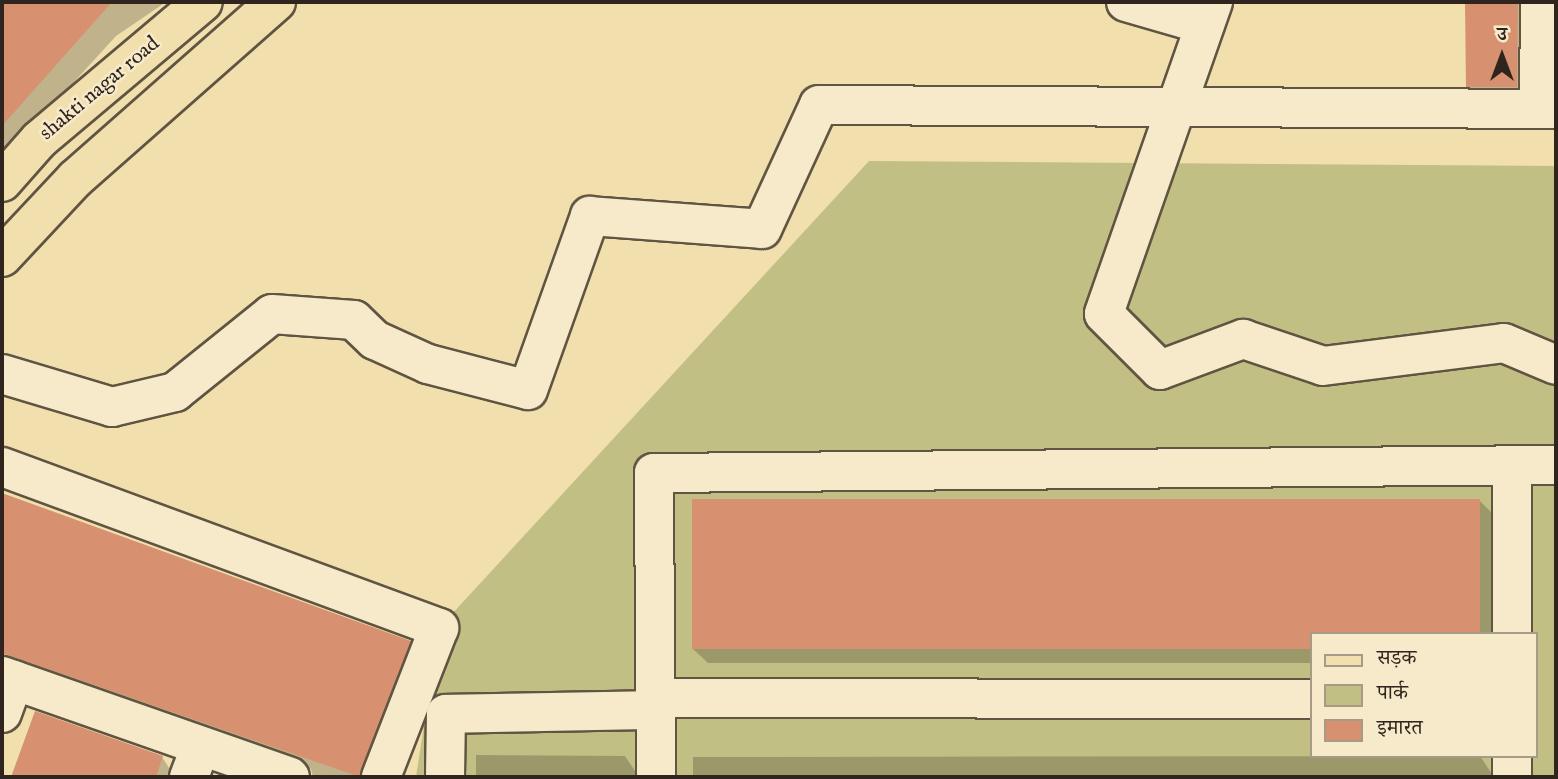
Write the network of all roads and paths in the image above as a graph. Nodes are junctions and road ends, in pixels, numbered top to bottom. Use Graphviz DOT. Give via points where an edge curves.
graph roads {
  1 [pos="203,2"];
  2 [pos="276,2"];
  3 [pos="1126,2"];
  4 [pos="1545,11"];
  5 [pos="1209,13"];
  6 [pos="1178,107"];
  7 [pos="1548,109"];
  8 [pos="2,182"];
  9 [pos="2,257"];
  10 [pos="1556,365"];
  11 [pos="2,374"];
  12 [pos="1512,465"];
  13 [pos="1556,465"];
  14 [pos="2,467"];
  15 [pos="1512,632"];
  16 [pos="6,690"];
  17 [pos="1310,699"];
  18 [pos="655,704"];
  19 [pos="1512,758"];
  20 [pos="195,762"];
  21 [pos="290,777"];
  22 [pos="381,777"];
  23 [pos="445,777"];
  24 [pos="656,777"];
  25 [pos="1512,777"];
  1 -- 8 [label="main road, shakti nagar road" via="40,140"];
  2 -- 9 [label="main road" via="75,179"];
  3 -- 5 [label="street"];
  4 -- 7 [label="street"];
  5 -- 6 [label="street"];
  6 -- 7 [label="street"];
  6 -- 10 [label="street" via="1104,314 1160,370 1243,339 1323,366 1504,343"];
  6 -- 11 [label="street" via="819,105 762,229 590,216 528,390 428,363 375,340 354,320 272,314 175,393 112,407"];
  12 -- 13 [label="street"];
  12 -- 15 [label="street"];
  12 -- 18 [label="street" via="654,473"];
  14 -- 22 [label="street" via="439,628"];
  16 -- 20 [label="street"];
  17 -- 18 [label="street"];
  18 -- 23 [label="street" via="446,714"];
  18 -- 24 [label="street"];
  19 -- 25 [label="street"];
  20 -- 21 [label="street"];
}
